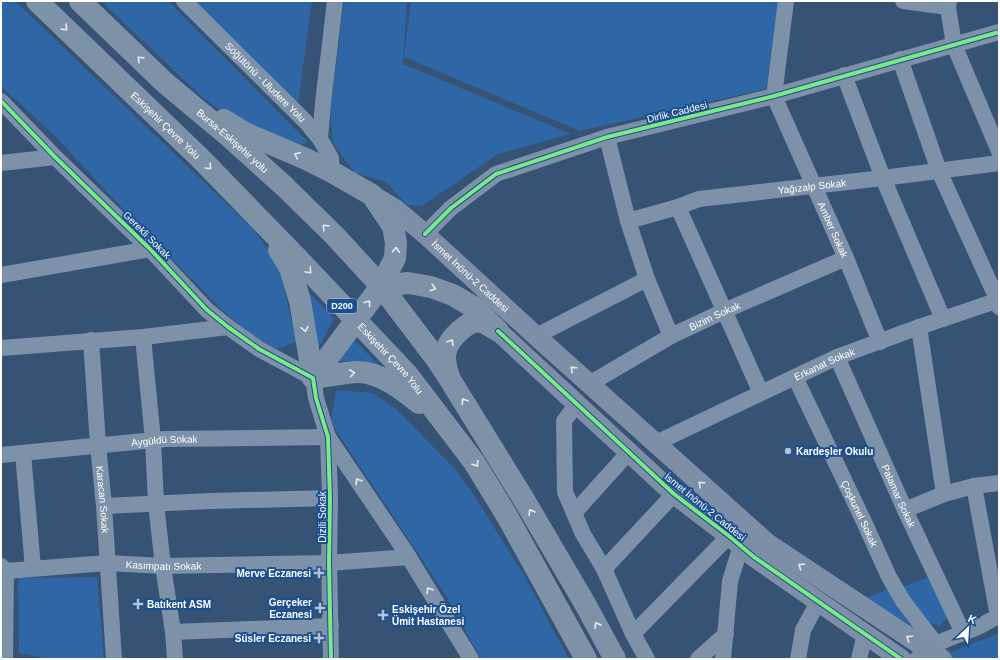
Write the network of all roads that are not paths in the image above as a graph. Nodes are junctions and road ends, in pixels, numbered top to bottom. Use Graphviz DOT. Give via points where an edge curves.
graph roads {
  1 [pos="37,1"];
  2 [pos="80,1"];
  3 [pos="184,1"];
  4 [pos="335,1"];
  5 [pos="786,1"];
  6 [pos="903,1"];
  7 [pos="949,4"];
  8 [pos="999,32"];
  9 [pos="954,45"];
  10 [pos="900,59"];
  11 [pos="844,75"];
  12 [pos="164,82"];
  13 [pos="774,96"];
  14 [pos="1,101"];
  15 [pos="607,137"];
  16 [pos="320,140"];
  17 [pos="999,152"];
  18 [pos="55,157"];
  19 [pos="1,163"];
  20 [pos="999,163"];
  21 [pos="939,170"];
  22 [pos="332,172"];
  23 [pos="883,178"];
  24 [pos="814,185"];
  25 [pos="372,195"];
  26 [pos="678,207"];
  27 [pos="628,221"];
  28 [pos="268,227"];
  29 [pos="425,234"];
  30 [pos="150,249"];
  31 [pos="846,258"];
  32 [pos="1,275"];
  33 [pos="647,279"];
  34 [pos="381,286"];
  35 [pos="999,303"];
  36 [pos="724,311"];
  37 [pos="943,319"];
  38 [pos="355,320"];
  39 [pos="228,327"];
  40 [pos="919,327"];
  41 [pos="498,331"];
  42 [pos="536,336"];
  43 [pos="671,336"];
  44 [pos="143,337"];
  45 [pos="90,340"];
  46 [pos="880,342"];
  47 [pos="1,348"];
  48 [pos="836,357"];
  49 [pos="795,377"];
  50 [pos="313,378"];
  51 [pos="449,378"];
  52 [pos="589,384"];
  53 [pos="761,393"];
  54 [pos="577,404"];
  55 [pos="328,437"];
  56 [pos="153,440"];
  57 [pos="461,443"];
  58 [pos="656,443"];
  59 [pos="98,445"];
  60 [pos="629,452"];
  61 [pos="23,453"];
  62 [pos="1,455"];
  63 [pos="999,483"];
  64 [pos="974,486"];
  65 [pos="674,494"];
  66 [pos="944,494"];
  67 [pos="330,498"];
  68 [pos="156,504"];
  69 [pos="104,506"];
  70 [pos="905,510"];
  71 [pos="574,514"];
  72 [pos="735,541"];
  73 [pos="408,557"];
  74 [pos="107,563"];
  75 [pos="329,563"];
  76 [pos="162,566"];
  77 [pos="4,568"];
  78 [pos="33,568"];
  79 [pos="604,569"];
  80 [pos="818,602"];
  81 [pos="999,616"];
  82 [pos="330,626"];
  83 [pos="173,632"];
  84 [pos="963,633"];
  85 [pos="633,634"];
  86 [pos="726,634"];
  87 [pos="865,634"];
  88 [pos="930,653"];
  89 [pos="5,659"];
  90 [pos="114,659"];
  91 [pos="175,659"];
  92 [pos="331,659"];
  93 [pos="471,659"];
  94 [pos="586,659"];
  95 [pos="615,659"];
  96 [pos="647,659"];
  97 [pos="698,659"];
  98 [pos="723,659"];
  99 [pos="798,659"];
  100 [pos="859,659"];
  101 [pos="901,659"];
  1 -- 28 [label="highway, Eskişehir Çevre Yolu / D200, one-way"];
  12 -- 2 [label="highway, Bursa-Eskişehir yolu, one-way"];
  3 -- 16 [label="street, Söğütönü - Uludere Yolu" via="290,105"];
  4 -- 16 [label="street"];
  5 -- 13 [label="street"];
  6 -- 7 [label="street"];
  7 -- 9 [label="street"];
  8 -- 9 [label="street, Dirlik Caddesi"];
  9 -- 10 [label="street, Dirlik Caddesi"];
  9 -- 17 [label="street"];
  10 -- 11 [label="street, Dirlik Caddesi"];
  10 -- 21 [label="street"];
  11 -- 13 [label="street, Dirlik Caddesi"];
  11 -- 23 [label="street"];
  22 -- 12 [label="highway, one-way" via="245,133"];
  34 -- 12 [label="highway, Bursa-Eskişehir yolu, one-way" via="335,236 284,187"];
  13 -- 15 [label="street, Dirlik Caddesi"];
  13 -- 24 [label="street, Amber Sokak"];
  14 -- 18 [label="street, Gerekli Sokak"];
  15 -- 27 [label="street"];
  15 -- 29 [label="street, Dirlik Caddesi" via="496,174 451,208"];
  16 -- 22 [label="street, Söğütönü - Uludere Yolu" via="330,158"];
  18 -- 19 [label="street"];
  18 -- 30 [label="street, Gerekli Sokak"];
  20 -- 21 [label="street, Yağızalp Sokak"];
  21 -- 23 [label="street, Yağızalp Sokak"];
  21 -- 35 [label="street"];
  22 -- 25 [label="highway"];
  23 -- 24 [label="street, Yağızalp Sokak"];
  23 -- 37 [label="street"];
  24 -- 26 [label="street, Yağızalp Sokak" via="699,199"];
  24 -- 31 [label="street, Amber Sokak"];
  25 -- 29 [label="main road, İsmet İnönü-2 Caddesi" via="394,208"];
  34 -- 25 [label="highway, one-way" via="396,258 396,243 393,226"];
  26 -- 27 [label="street, Yağızalp Sokak"];
  26 -- 36 [label="street"];
  27 -- 33 [label="street"];
  28 -- 38 [label="highway, Eskişehir Çevre Yolu / D200, one-way"];
  28 -- 50 [label="highway, one-way" via="290,268 300,301"];
  29 -- 42 [label="main road, İsmet İnönü-2 Caddesi"];
  30 -- 32 [label="street"];
  30 -- 39 [label="street, Gerekli Sokak" via="207,310"];
  31 -- 36 [label="street, Bizim Sokak"];
  31 -- 46 [label="street, Amber Sokak"];
  33 -- 42 [label="street"];
  33 -- 43 [label="street"];
  38 -- 34 [label="highway, one-way"];
  34 -- 41 [label="highway, one-way" via="408,283 454,295 475,308"];
  34 -- 51 [label="highway"];
  35 -- 37 [label="street, Erkanat Sokak"];
  36 -- 43 [label="street, Bizim Sokak"];
  36 -- 53 [label="street"];
  37 -- 40 [label="street, Erkanat Sokak"];
  38 -- 50 [label="highway"];
  38 -- 57 [label="highway, Eskişehir Çevre Yolu / D200" via="406,374"];
  39 -- 44 [label="street"];
  39 -- 50 [label="street, Gerekli Sokak" via="259,349"];
  40 -- 46 [label="street, Erkanat Sokak"];
  40 -- 66 [label="street"];
  51 -- 41 [label="highway, one-way" via="445,363 447,349 456,334 469,323 480,322"];
  41 -- 54 [label="main road, İsmet İnönü-2 Caddesi"];
  52 -- 42 [label="main road, İsmet İnönü-2 Caddesi, one-way"];
  43 -- 52 [label="street, Bizim Sokak"];
  44 -- 45 [label="street"];
  44 -- 56 [label="street"];
  45 -- 47 [label="street"];
  45 -- 59 [label="street, Karacan Sokak"];
  46 -- 48 [label="street, Erkanat Sokak"];
  48 -- 49 [label="street, Erkanat Sokak"];
  48 -- 70 [label="street, Palamar Sokak"];
  49 -- 53 [label="street, Erkanat Sokak"];
  49 -- 88 [label="street, Çoşkunel Sokak" via="889,577"];
  50 -- 55 [label="street, Dizili Sokak" via="316,398"];
  50 -- 57 [label="highway, one-way" via="358,372 380,377 418,402"];
  95 -- 51 [label="highway, one-way" via="527,505"];
  52 -- 58 [label="main road, İsmet İnönü-2 Caddesi"];
  53 -- 58 [label="street, Erkanat Sokak"];
  54 -- 60 [label="main road, İsmet İnönü-2 Caddesi"];
  54 -- 71 [label="street" via="564,421 565,492"];
  55 -- 56 [label="street, Aygüldü Sokak"];
  55 -- 67 [label="street, Dizili Sokak"];
  73 -- 55 [label="street, one-way"];
  56 -- 59 [label="street, Aygüldü Sokak"];
  56 -- 68 [label="street"];
  57 -- 94 [label="highway, Eskişehir Çevre Yolu / D200, one-way" via="507,516"];
  88 -- 58 [label="main road, İsmet İnönü-2 Caddesi, one-way" via="767,543"];
  59 -- 61 [label="street, Aygüldü Sokak"];
  59 -- 69 [label="street, Karacan Sokak"];
  60 -- 65 [label="main road, İsmet İnönü-2 Caddesi"];
  60 -- 71 [label="street"];
  61 -- 62 [label="street, Aygüldü Sokak"];
  61 -- 78 [label="street"];
  63 -- 64 [label="street"];
  64 -- 66 [label="street"];
  64 -- 81 [label="street"];
  65 -- 72 [label="main road, İsmet İnönü-2 Caddesi"];
  65 -- 79 [label="street"];
  66 -- 70 [label="street"];
  67 -- 68 [label="street"];
  67 -- 75 [label="street, Dizili Sokak"];
  68 -- 69 [label="street"];
  68 -- 76 [label="street"];
  69 -- 74 [label="street, Karacan Sokak"];
  70 -- 84 [label="street, Palamar Sokak"];
  71 -- 79 [label="street"];
  72 -- 80 [label="main road, İsmet İnönü-2 Caddesi"];
  72 -- 85 [label="street"];
  72 -- 86 [label="street"];
  73 -- 75 [label="street, Kasımpatı Sokak"];
  93 -- 73 [label="street, one-way"];
  74 -- 76 [label="street, Kasımpatı Sokak"];
  74 -- 78 [label="street, Kasımpatı Sokak"];
  74 -- 90 [label="street, Karacan Sokak"];
  75 -- 76 [label="street, Kasımpatı Sokak"];
  75 -- 82 [label="street, Dizili Sokak"];
  76 -- 83 [label="street"];
  77 -- 78 [label="street, Kasımpatı Sokak"];
  77 -- 89 [label="street"];
  79 -- 85 [label="street"];
  80 -- 87 [label="main road, İsmet İnönü-2 Caddesi"];
  80 -- 99 [label="street" via="803,630"];
  81 -- 84 [label="street"];
  82 -- 83 [label="street"];
  82 -- 92 [label="street, Dizili Sokak"];
  83 -- 91 [label="street"];
  84 -- 88 [label="street"];
  85 -- 96 [label="street"];
  86 -- 97 [label="street"];
  86 -- 98 [label="street"];
  87 -- 100 [label="street"];
  87 -- 101 [label="main road, İsmet İnönü-2 Caddesi"];
}
